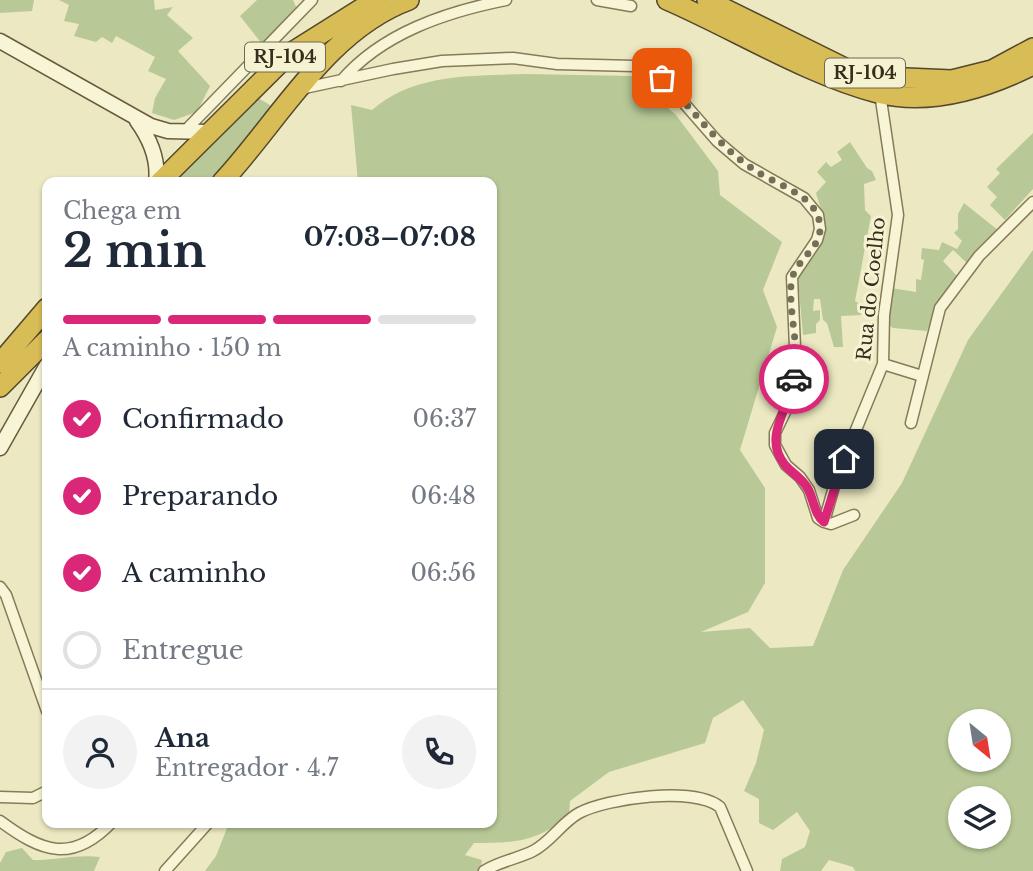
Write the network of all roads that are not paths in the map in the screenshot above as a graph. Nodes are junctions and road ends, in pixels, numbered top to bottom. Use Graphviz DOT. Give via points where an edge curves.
graph roads {
  1 [pos="312,0"];
  2 [pos="375,0"];
  3 [pos="409,0"];
  4 [pos="506,0"];
  5 [pos="597,0"];
  6 [pos="667,0"];
  7 [pos="707,0"];
  8 [pos="631,6"];
  9 [pos="0,41"];
  10 [pos="1033,48"];
  11 [pos="1033,65"];
  12 [pos="341,80"];
  13 [pos="300,89"];
  14 [pos="880,93"];
  15 [pos="246,95"];
  16 [pos="132,114"];
  17 [pos="278,116"];
  18 [pos="184,132"];
  19 [pos="209,132"];
  20 [pos="158,177"];
  21 [pos="163,177"];
  22 [pos="226,177"];
  23 [pos="1033,202"];
  24 [pos="42,314"];
  25 [pos="42,345"];
  26 [pos="0,363"];
  27 [pos="883,364"];
  28 [pos="42,374"];
  29 [pos="922,376"];
  30 [pos="0,387"];
  31 [pos="911,423"];
  32 [pos="0,448"];
  33 [pos="854,515"];
  34 [pos="824,522"];
  35 [pos="0,587"];
  36 [pos="42,697"];
  37 [pos="42,794"];
  38 [pos="0,797"];
  39 [pos="0,821"];
  40 [pos="105,828"];
  41 [pos="204,828"];
  42 [pos="165,871"];
  43 [pos="484,871"];
  44 [pos="747,871"];
  1 -- 18 [label="street"];
  2 -- 15 [label="highway, RJ-104" via="289,54"];
  3 -- 13 [label="highway, RJ-104" via="355,32"];
  4 -- 12 [label="street" via="416,26 379,45"];
  5 -- 8 [label="street"];
  6 -- 14 [label="highway, RJ-104" via="835,79"];
  7 -- 10 [label="highway, RJ-104" via="849,70 883,77 952,80 992,70"];
  9 -- 16 [label="street"];
  11 -- 14 [label="highway, RJ-104" via="975,89 944,94"];
  12 -- 13 [label="street"];
  12 -- 34 [label="street" via="393,68 513,58 634,66 662,78 717,141 744,164 812,205 820,229 792,276 796,371 775,445 809,490 818,518"];
  13 -- 17 [label="highway, RJ-104"];
  14 -- 27 [label="street, Rua do Coelho" via="898,215 884,315"];
  15 -- 17 [label="highway" via="268,94 278,105"];
  15 -- 19 [label="highway, RJ-104"];
  16 -- 18 [label="street" via="151,126"];
  16 -- 20 [label="street" via="152,148"];
  17 -- 22 [label="highway, RJ-104"];
  18 -- 19 [label="street"];
  19 -- 21 [label="highway, RJ-104"];
  23 -- 29 [label="street" via="948,294 934,320"];
  24 -- 26 [label="highway"];
  25 -- 30 [label="highway"];
  27 -- 29 [label="street"];
  27 -- 34 [label="street, Rua do Coelho" via="837,476"];
  28 -- 32 [label="street"];
  29 -- 31 [label="street"];
  33 -- 34 [label="street" via="831,524"];
  35 -- 36 [label="street"];
  37 -- 38 [label="street" via="33,799"];
  39 -- 40 [label="street" via="24,838 57,850 79,848"];
  41 -- 42 [label="street"];
  43 -- 44 [label="street" via="532,852 578,814 662,795 703,799 719,807"];
}
